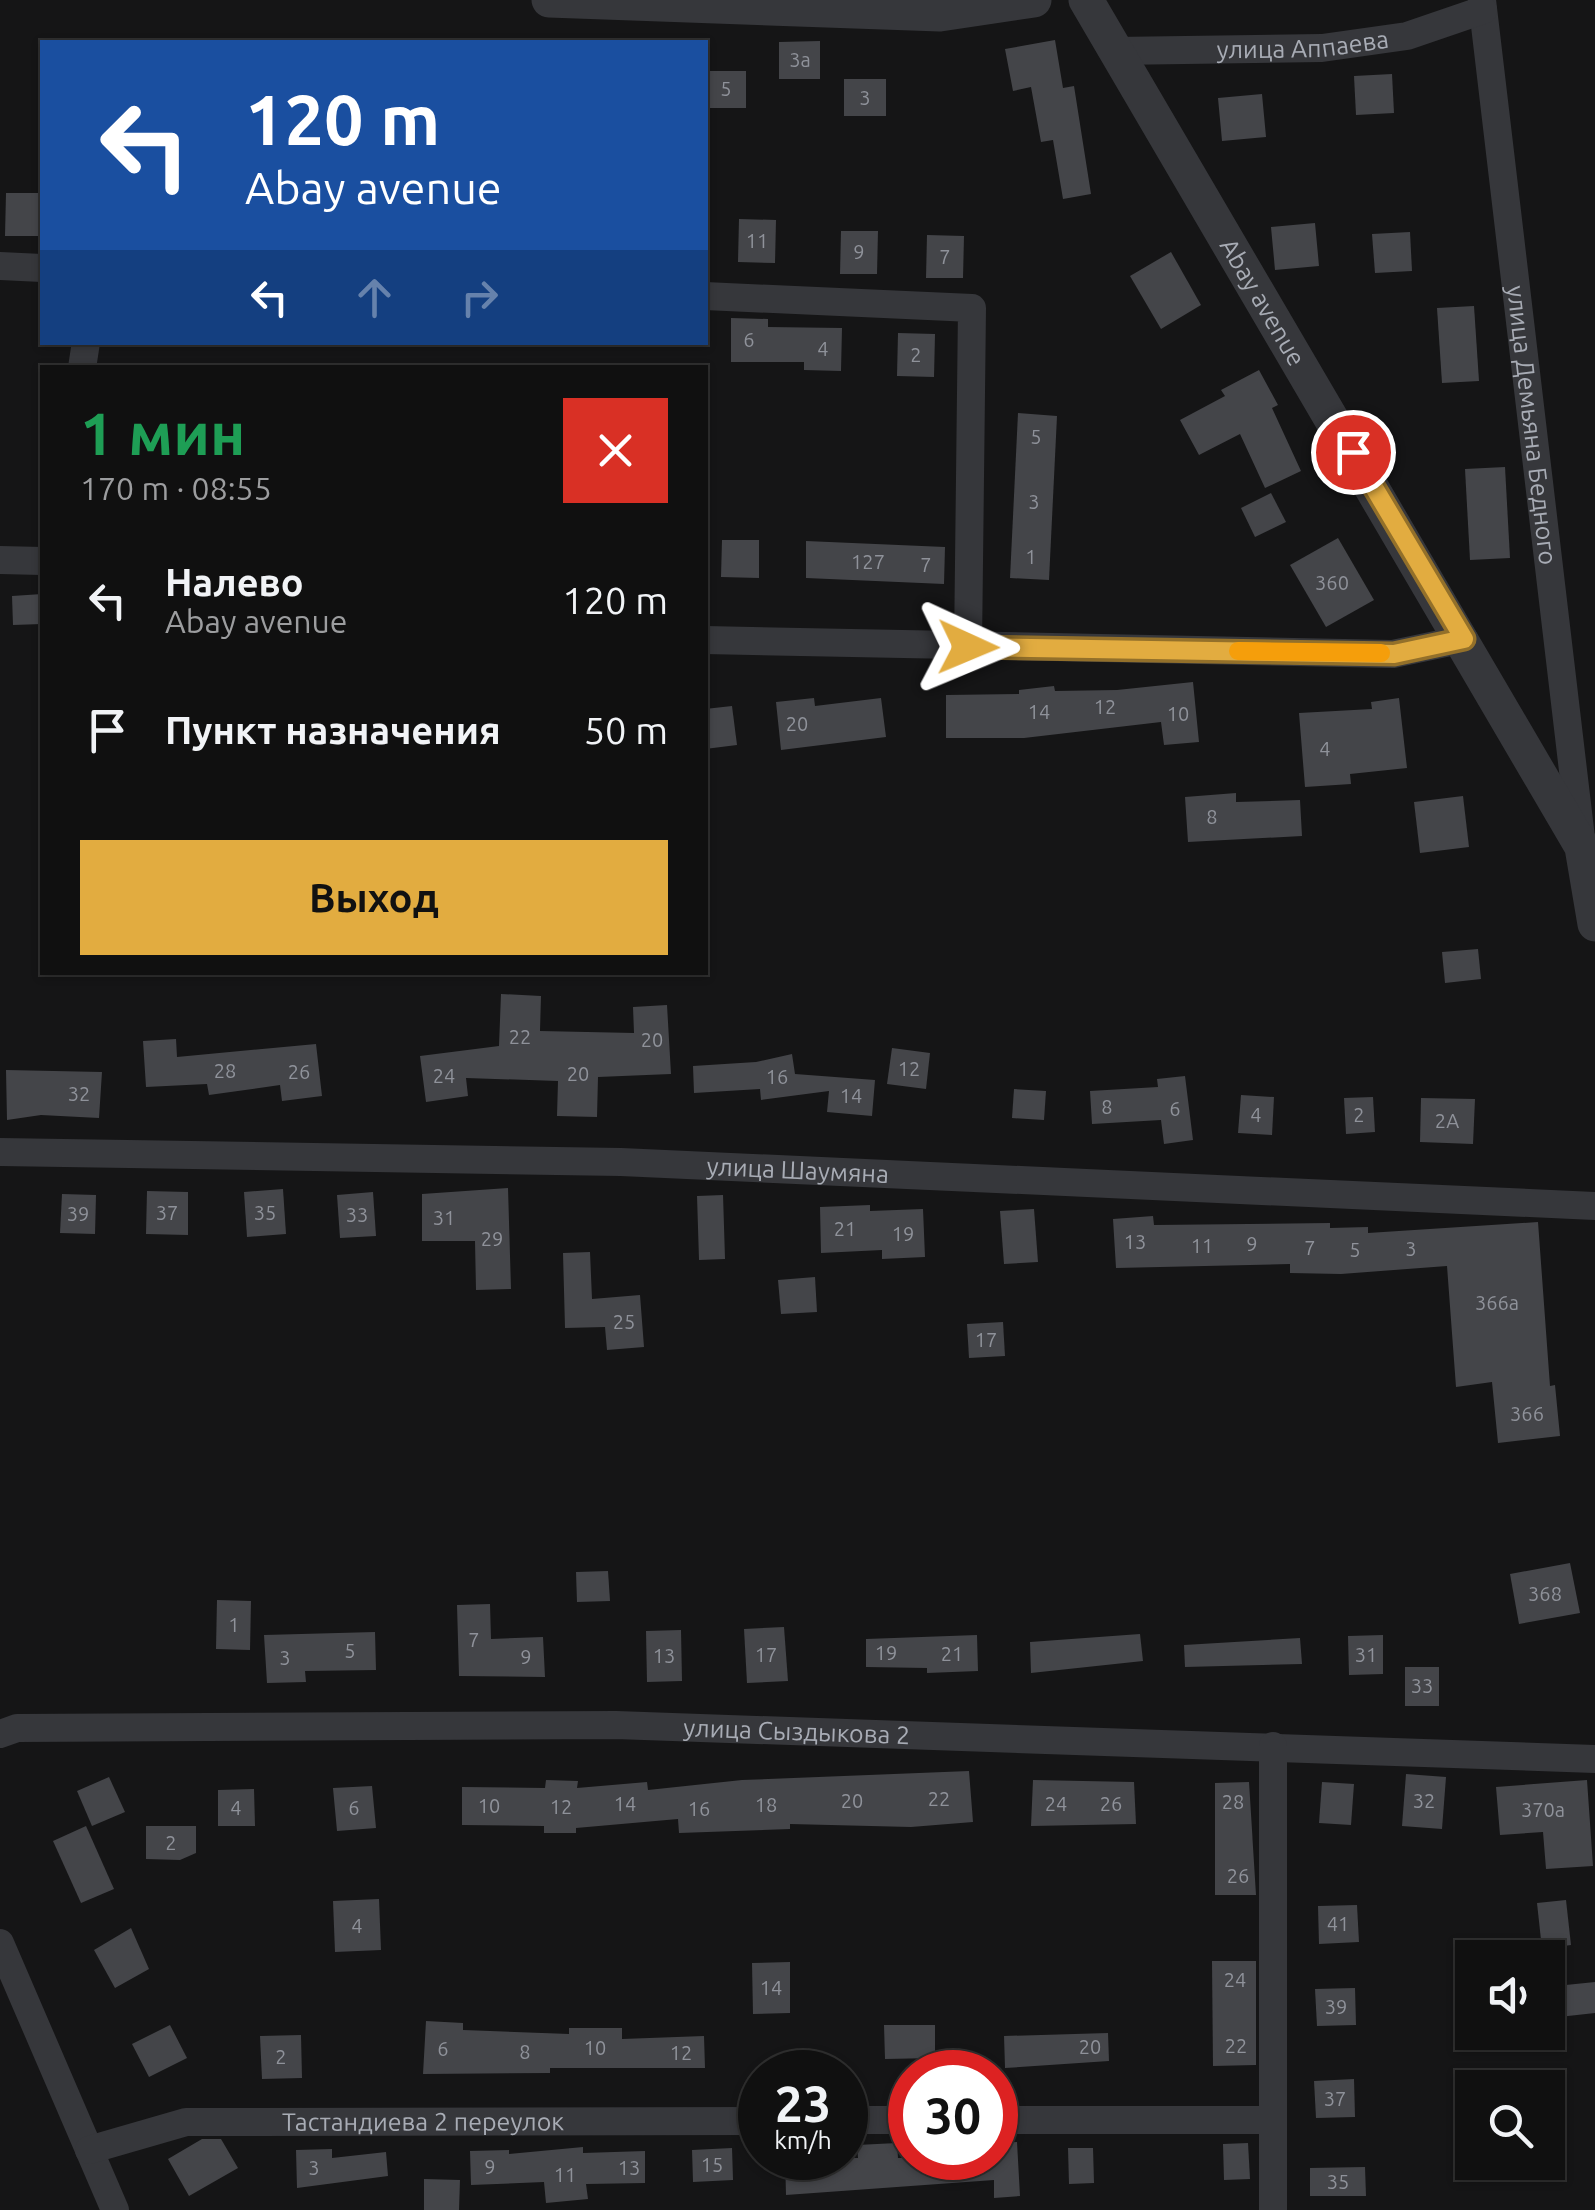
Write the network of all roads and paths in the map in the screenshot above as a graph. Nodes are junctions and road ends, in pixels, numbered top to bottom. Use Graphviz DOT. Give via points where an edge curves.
graph roads {
  1 [pos="549,0"];
  2 [pos="1034,0"];
  3 [pos="1086,0"];
  4 [pos="1482,5"];
  5 [pos="1115,50"];
  6 [pos="0,266"];
  7 [pos="40,268"];
  8 [pos="708,296"];
  9 [pos="0,560"];
  10 [pos="40,561"];
  11 [pos="1464,639"];
  12 [pos="708,640"];
  13 [pos="968,647"];
  14 [pos="1582,847"];
  15 [pos="1595,924"];
  16 [pos="0,1152"];
  17 [pos="1595,1206"];
  18 [pos="0,1734"];
  19 [pos="1274,1746"];
  20 [pos="1595,1760"];
  21 [pos="0,1943"];
  22 [pos="1018,2120"];
  23 [pos="1272,2120"];
  24 [pos="738,2121"];
  25 [pos="89,2150"];
  26 [pos="115,2210"];
  27 [pos="1273,2210"];
  1 -- 2 [label="street" via="940,14"];
  3 -- 5 [label="street, Abay avenue"];
  4 -- 5 [label="street, улица Аппаева" via="1408,36 1322,48"];
  4 -- 14 [label="street, улица Демьяна Бедного"];
  5 -- 11 [label="street, Abay avenue"];
  6 -- 7 [label="street"];
  8 -- 13 [label="street" via="972,308"];
  9 -- 10 [label="street"];
  11 -- 13 [label="street" via="1394,654"];
  11 -- 14 [label="street, Abay avenue"];
  12 -- 13 [label="street"];
  14 -- 15 [label="street, Abay avenue"];
  16 -- 17 [label="street, улица Шаумяна" via="621,1162"];
  18 -- 19 [label="street, улица Сыздыкова 2" via="17,1728 616,1725"];
  19 -- 20 [label="street, улица Сыздыкова 2"];
  19 -- 23 [label="street"];
  21 -- 25 [label="street"];
  22 -- 23 [label="street"];
  23 -- 27 [label="street"];
  24 -- 25 [label="street, Тастандиева 2 переулок" via="186,2122"];
  25 -- 26 [label="street"];
}
